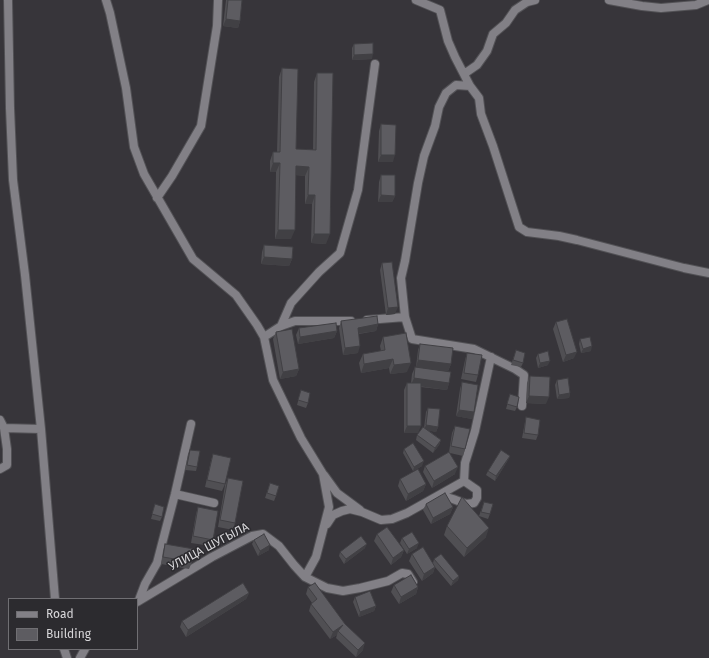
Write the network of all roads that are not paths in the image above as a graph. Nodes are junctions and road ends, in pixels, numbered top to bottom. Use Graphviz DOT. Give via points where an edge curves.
graph roads {
  1 [pos="8,0"];
  2 [pos="106,0"];
  3 [pos="218,0"];
  4 [pos="416,0"];
  5 [pos="535,0"];
  6 [pos="610,0"];
  7 [pos="708,0"];
  8 [pos="629,2"];
  9 [pos="374,64"];
  10 [pos="464,74"];
  11 [pos="470,86"];
  12 [pos="158,198"];
  13 [pos="709,273"];
  14 [pos="404,317"];
  15 [pos="281,326"];
  16 [pos="264,337"];
  17 [pos="491,357"];
  18 [pos="522,406"];
  19 [pos="2,424"];
  20 [pos="191,424"];
  21 [pos="41,429"];
  22 [pos="0,468"];
  23 [pos="323,474"];
  24 [pos="464,481"];
  25 [pos="176,494"];
  26 [pos="440,495"];
  27 [pos="214,503"];
  28 [pos="362,512"];
  29 [pos="324,528"];
  30 [pos="305,577"];
  31 [pos="413,582"];
  32 [pos="55,598"];
  33 [pos="138,601"];
  1 -- 21 [label="street" via="13,180"];
  2 -- 12 [label="street" via="126,88 134,148 144,174"];
  3 -- 12 [label="street" via="217,26 201,126"];
  4 -- 10 [label="street" via="440,10 448,41"];
  5 -- 10 [label="street" via="515,10 506,23 493,34 487,51 477,65"];
  6 -- 8 [label="street"];
  7 -- 8 [label="street" via="696,5 661,8"];
  9 -- 15 [label="street" via="358,190 340,253 291,303"];
  10 -- 11 [label="street"];
  11 -- 13 [label="street" via="479,98 481,114 520,227 526,232 565,237"];
  11 -- 14 [label="street" via="456,85 446,93 424,156 401,278"];
  12 -- 16 [label="street" via="193,259 236,295"];
  14 -- 15 [label="street" via="295,321"];
  14 -- 17 [label="street" via="412,339 474,349"];
  15 -- 16 [label="street"];
  16 -- 23 [label="street" via="273,380 301,438"];
  17 -- 18 [label="street" via="524,375"];
  17 -- 24 [label="street" via="465,463"];
  19 -- 21 [label="street"];
  19 -- 22 [label="street" via="7,464"];
  20 -- 25 [label="street"];
  21 -- 32 [label="street"];
  23 -- 28 [label="street" via="337,493"];
  23 -- 29 [label="street" via="329,507"];
  24 -- 26 [label="street"];
  24 -- 26 [label="street" via="476,490 478,498 474,503 466,504"];
  25 -- 27 [label="street"];
  25 -- 33 [label="street" via="157,563"];
  26 -- 28 [label="street" via="392,519 381,520"];
  28 -- 29 [label="street" via="350,509 342,511 333,515"];
  29 -- 30 [label="street" via="316,557"];
  30 -- 31 [label="street, УЛИЦА ШУГЫЛА" via="327,588 343,591 388,581 402,573 408,574"];
  30 -- 33 [label="street, УЛИЦА ШУГЫЛА" via="279,546 263,534 252,536"];
}
